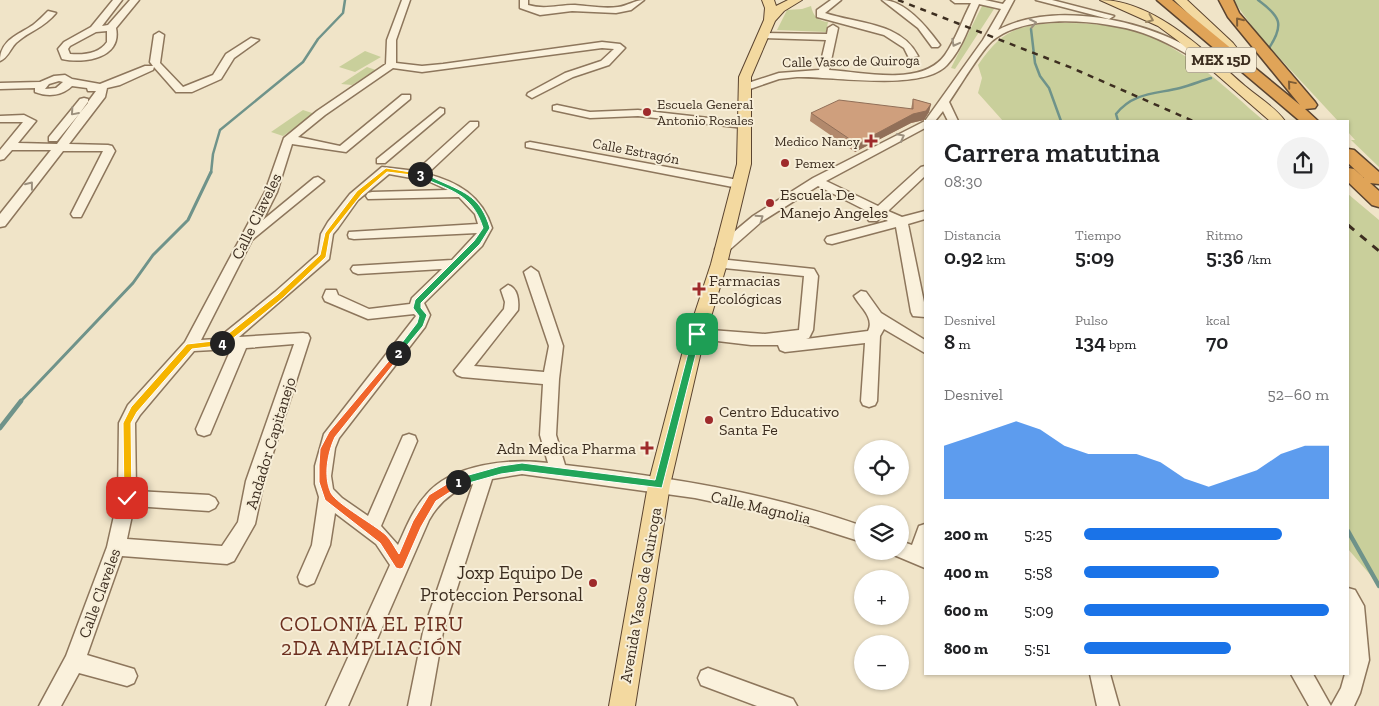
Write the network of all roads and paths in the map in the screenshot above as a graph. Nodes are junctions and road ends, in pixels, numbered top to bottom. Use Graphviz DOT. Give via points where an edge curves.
graph roads {
  1 [pos="134,0"];
  2 [pos="144,0"];
  3 [pos="406,0"];
  4 [pos="524,0"];
  5 [pos="768,0"];
  6 [pos="796,0"];
  7 [pos="838,0"];
  8 [pos="886,0"];
  9 [pos="955,0"];
  10 [pos="1040,0"];
  11 [pos="1106,0"];
  12 [pos="1151,0"];
  13 [pos="1164,0"];
  14 [pos="1180,0"];
  15 [pos="1226,0"];
  16 [pos="117,1"];
  17 [pos="638,1"];
  18 [pos="977,1"];
  19 [pos="1007,4"];
  20 [pos="51,13"];
  21 [pos="835,22"];
  22 [pos="111,28"];
  23 [pos="767,28"];
  24 [pos="94,29"];
  25 [pos="159,35"];
  26 [pos="831,37"];
  27 [pos="1162,37"];
  28 [pos="254,40"];
  29 [pos="988,40"];
  30 [pos="935,44"];
  31 [pos="913,56"];
  32 [pos="86,57"];
  33 [pos="0,58"];
  34 [pos="72,58"];
  35 [pos="1211,64"];
  36 [pos="154,65"];
  37 [pos="391,65"];
  38 [pos="1245,66"];
  39 [pos="823,74"];
  40 [pos="46,82"];
  41 [pos="66,83"];
  42 [pos="0,86"];
  43 [pos="100,87"];
  44 [pos="746,87"];
  45 [pos="83,91"];
  46 [pos="532,95"];
  47 [pos="406,97"];
  48 [pos="944,103"];
  49 [pos="557,108"];
  50 [pos="440,111"];
  51 [pos="0,119"];
  52 [pos="931,120"];
  53 [pos="952,120"];
  54 [pos="1277,120"];
  55 [pos="1289,120"];
  56 [pos="1309,120"];
  57 [pos="1321,120"];
  58 [pos="474,124"];
  59 [pos="744,125"];
  60 [pos="924,125"];
  61 [pos="293,141"];
  62 [pos="530,145"];
  63 [pos="9,146"];
  64 [pos="54,147"];
  65 [pos="0,157"];
  66 [pos="1349,159"];
  67 [pos="383,165"];
  68 [pos="924,171"];
  69 [pos="420,174"];
  70 [pos="1349,178"];
  71 [pos="318,181"];
  72 [pos="817,181"];
  73 [pos="738,184"];
  74 [pos="1375,191"];
  75 [pos="462,193"];
  76 [pos="372,196"];
  77 [pos="0,207"];
  78 [pos="880,212"];
  79 [pos="77,214"];
  80 [pos="924,215"];
  81 [pos="901,222"];
  82 [pos="0,223"];
  83 [pos="486,228"];
  84 [pos="854,234"];
  85 [pos="354,235"];
  86 [pos="246,240"];
  87 [pos="832,240"];
  88 [pos="721,256"];
  89 [pos="454,264"];
  90 [pos="358,269"];
  91 [pos="531,272"];
  92 [pos="508,290"];
  93 [pos="331,293"];
  94 [pos="861,296"];
  95 [pos="417,308"];
  96 [pos="922,312"];
  97 [pos="876,317"];
  98 [pos="873,336"];
  99 [pos="696,338"];
  100 [pos="241,342"];
  101 [pos="220,344"];
  102 [pos="190,346"];
  103 [pos="924,346"];
  104 [pos="551,379"];
  105 [pos="869,401"];
  106 [pos="204,429"];
  107 [pos="409,441"];
  108 [pos="558,472"];
  109 [pos="485,474"];
  110 [pos="659,485"];
  111 [pos="328,497"];
  112 [pos="127,498"];
  113 [pos="209,503"];
  114 [pos="371,529"];
  115 [pos="854,532"];
  116 [pos="924,538"];
  117 [pos="116,547"];
  118 [pos="909,552"];
  119 [pos="921,557"];
  120 [pos="400,564"];
  121 [pos="307,576"];
  122 [pos="1349,598"];
  123 [pos="74,662"];
  124 [pos="1100,675"];
  125 [pos="1302,675"];
  126 [pos="127,676"];
  127 [pos="708,678"];
  128 [pos="50,706"];
  129 [pos="337,706"];
  130 [pos="419,706"];
  131 [pos="622,706"];
  132 [pos="786,706"];
  133 [pos="1108,706"];
  134 [pos="1322,706"];
  135 [pos="1342,706"];
  1 -- 2 [label="street"];
  1 -- 16 [label="street"];
  1 -- 22 [label="street"];
  3 -- 37 [label="street" via="390,42"];
  4 -- 17 [label="street" via="524,6 540,12 572,8 623,9"];
  5 -- 23 [label="main road" via="771,8"];
  6 -- 23 [label="main road, Avenida Vasco de Quiroga" via="780,9"];
  7 -- 21 [label="street" via="820,12"];
  8 -- 30 [label="street" via="921,26"];
  9 -- 18 [label="street"];
  10 -- 27 [label="street" via="1136,24"];
  11 -- 35 [label="main road, one-way" via="1162,24"];
  12 -- 55 [label="highway, MEX 15D"];
  13 -- 38 [label="highway, MEX 15D"];
  14 -- 38 [label="main road" via="1229,46"];
  57 -- 15 [label="highway, one-way" via="1233,14"];
  16 -- 24 [label="street"];
  18 -- 19 [label="street"];
  18 -- 39 [label="street, Calle Vasco de Quiroga, one-way" via="946,59 928,74 901,77"];
  19 -- 29 [label="street"];
  20 -- 33 [label="street" via="38,26 14,41"];
  21 -- 26 [label="street"];
  21 -- 31 [label="street, Calle Vasco de Quiroga" via="899,37 911,47"];
  22 -- 24 [label="street"];
  22 -- 32 [label="street" via="113,42 98,54"];
  23 -- 26 [label="street"];
  23 -- 44 [label="main road, Avenida Vasco de Quiroga" via="745,77"];
  24 -- 34 [label="street" via="63,49 66,57"];
  25 -- 36 [label="street"];
  26 -- 39 [label="street"];
  29 -- 27 [label="street, one-way" via="1008,29 1055,20 1117,24"];
  27 -- 35 [label="street"];
  28 -- 36 [label="street" via="230,56 217,78 188,90 180,90"];
  29 -- 48 [label="street"];
  32 -- 34 [label="street"];
  32 -- 41 [label="street"];
  34 -- 40 [label="street"];
  35 -- 54 [label="main road"];
  36 -- 43 [label="street"];
  37 -- 46 [label="street" via="443,68 602,45 620,48 605,63 569,75"];
  37 -- 61 [label="street" via="298,130"];
  38 -- 56 [label="highway, MEX 15D"];
  39 -- 44 [label="street, Calle Vasco de Quiroga" via="776,76 760,79"];
  40 -- 41 [label="street"];
  40 -- 41 [label="street" via="38,90 52,92"];
  40 -- 42 [label="street"];
  41 -- 43 [label="street"];
  41 -- 45 [label="street"];
  43 -- 45 [label="street"];
  43 -- 64 [label="street" via="101,95"];
  44 -- 59 [label="main road, Avenida Vasco de Quiroga"];
  45 -- 64 [label="street, one-way" via="88,92 88,96"];
  47 -- 61 [label="street" via="342,150"];
  48 -- 52 [label="street"];
  48 -- 53 [label="street"];
  49 -- 59 [label="street" via="590,116 638,113"];
  50 -- 67 [label="street"];
  51 -- 63 [label="street" via="30,119"];
  58 -- 69 [label="street"];
  59 -- 73 [label="main road, Avenida Vasco de Quiroga" via="744,158"];
  72 -- 60 [label="street, one-way"];
  61 -- 86 [label="street, Calle Claveles"];
  62 -- 73 [label="street, Calle Estragón"];
  63 -- 64 [label="street"];
  63 -- 65 [label="street"];
  64 -- 77 [label="street"];
  64 -- 79 [label="street" via="102,146 110,151"];
  82 -- 64 [label="street, one-way"];
  66 -- 74 [label="highway"];
  67 -- 69 [label="street"];
  67 -- 101 [label="street" via="327,234 324,256"];
  68 -- 78 [label="street"];
  69 -- 75 [label="street"];
  70 -- 74 [label="main road"];
  71 -- 86 [label="street"];
  72 -- 78 [label="street"];
  88 -- 72 [label="street, one-way" via="757,219"];
  73 -- 88 [label="main road, Avenida Vasco de Quiroga"];
  75 -- 76 [label="street"];
  75 -- 83 [label="street" via="482,212"];
  78 -- 81 [label="street"];
  78 -- 84 [label="street"];
  80 -- 81 [label="street"];
  81 -- 84 [label="street"];
  81 -- 96 [label="street"];
  83 -- 85 [label="street"];
  83 -- 89 [label="street" via="477,242"];
  84 -- 87 [label="street"];
  86 -- 102 [label="street, Calle Claveles"];
  88 -- 99 [label="main road, Avenida Vasco de Quiroga"];
  88 -- 99 [label="street" via="809,272 812,276 806,330 799,336 777,338"];
  89 -- 90 [label="street"];
  89 -- 95 [label="street" via="417,302"];
  91 -- 104 [label="street" via="555,338"];
  92 -- 104 [label="street" via="511,310 462,371"];
  93 -- 95 [label="street" via="330,297 368,314"];
  94 -- 97 [label="street"];
  95 -- 111 [label="street" via="423,315 420,324 332,434 325,449 323,465"];
  97 -- 98 [label="street" via="878,326"];
  97 -- 103 [label="street"];
  98 -- 99 [label="street" via="761,348"];
  98 -- 105 [label="street"];
  99 -- 110 [label="main road, Avenida Vasco de Quiroga"];
  100 -- 101 [label="street"];
  100 -- 106 [label="street"];
  100 -- 117 [label="street, Andador Capitanejo" via="303,338 255,481 246,524 227,554"];
  101 -- 102 [label="street"];
  102 -- 112 [label="street, Calle Claveles" via="138,404 127,423"];
  104 -- 108 [label="street" via="548,435"];
  107 -- 114 [label="street"];
  108 -- 109 [label="street, Calle Magnolia" via="522,467"];
  108 -- 110 [label="street, Calle Magnolia"];
  109 -- 120 [label="street, Calle Magnolia" via="448,487 433,498 417,524"];
  109 -- 130 [label="street" via="433,632"];
  110 -- 115 [label="street, Calle Magnolia" via="774,507"];
  110 -- 131 [label="main road, Avenida Vasco de Quiroga"];
  111 -- 114 [label="street"];
  111 -- 121 [label="street" via="320,545"];
  112 -- 113 [label="street"];
  112 -- 117 [label="street, Calle Claveles"];
  114 -- 120 [label="street" via="384,540"];
  116 -- 119 [label="street"];
  117 -- 123 [label="street, Calle Claveles"];
  118 -- 119 [label="street"];
  120 -- 129 [label="street"];
  122 -- 135 [label="street" via="1354,606 1359,660 1350,694"];
  123 -- 126 [label="street"];
  123 -- 128 [label="street, Calle Claveles"];
  124 -- 133 [label="street"];
  125 -- 134 [label="street"];
  127 -- 132 [label="street"];
}
